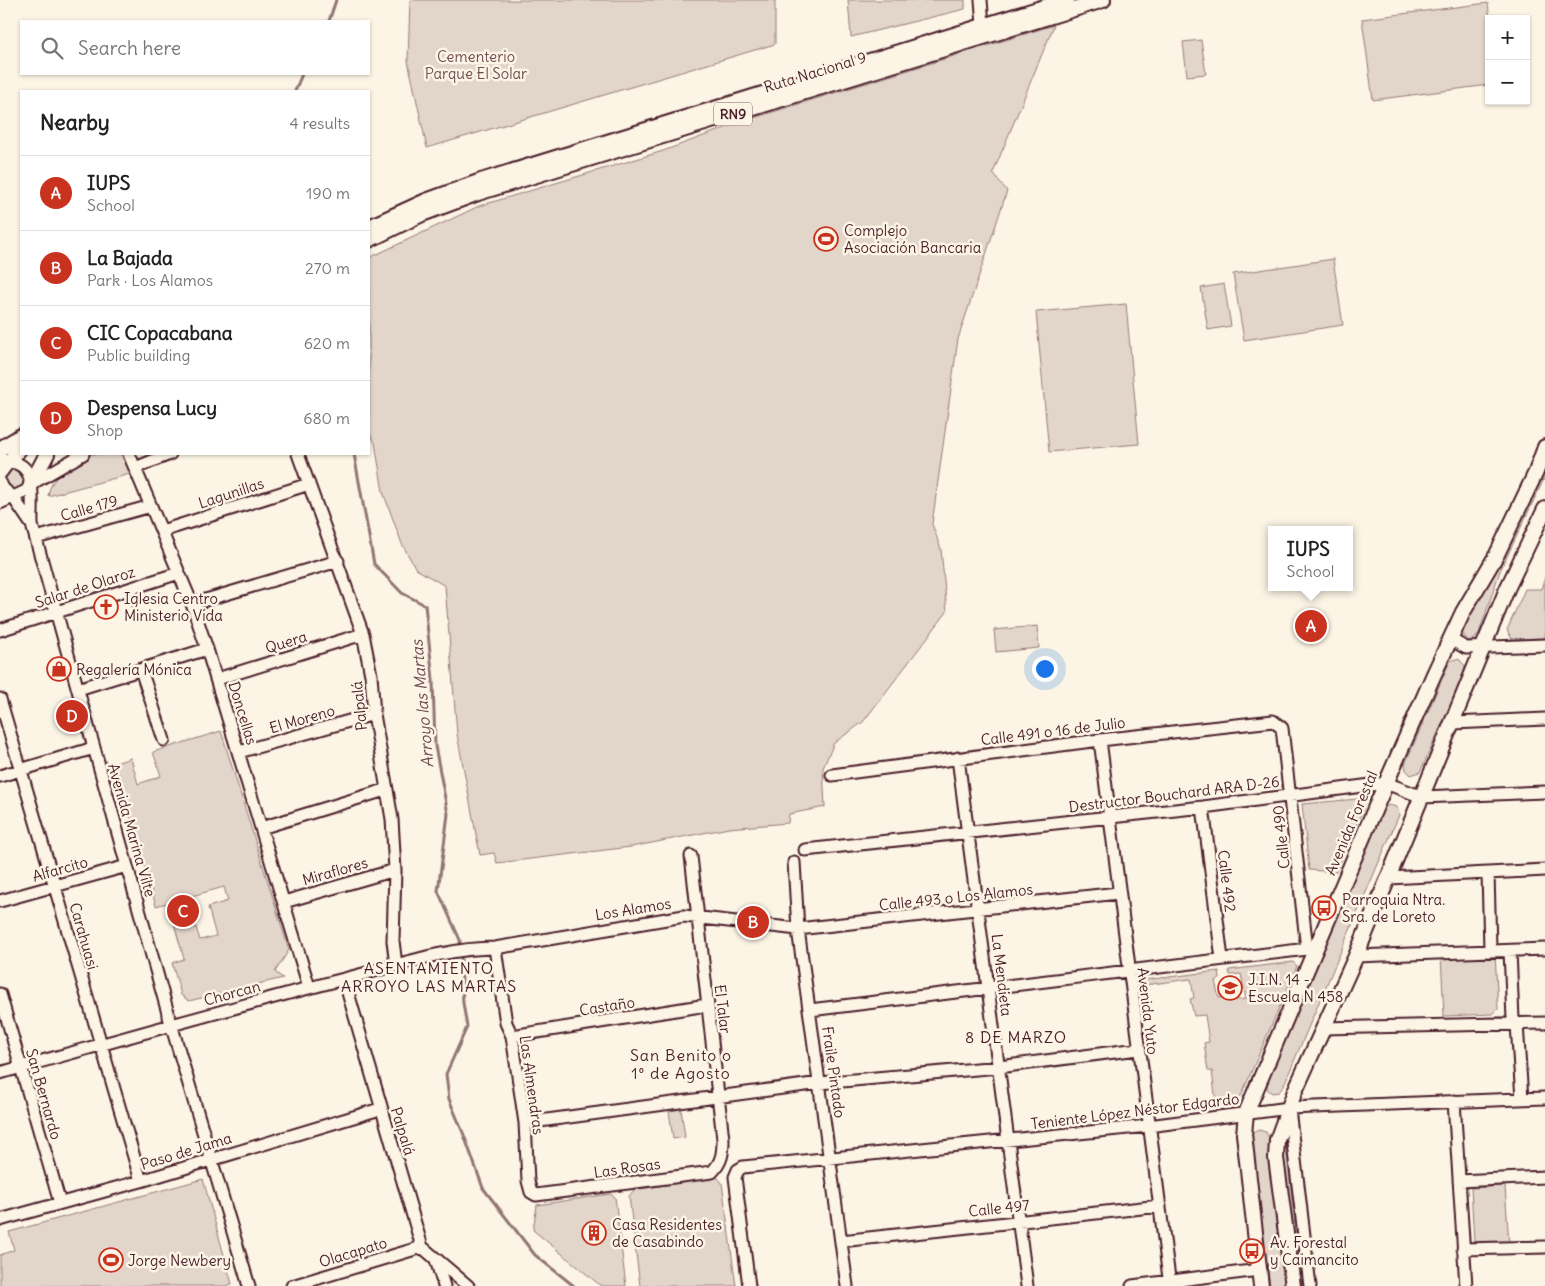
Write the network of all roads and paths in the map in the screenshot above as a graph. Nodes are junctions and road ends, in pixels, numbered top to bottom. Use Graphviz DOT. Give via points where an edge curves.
graph roads {
  1 [pos="981,0"];
  2 [pos="1067,0"];
  3 [pos="1103,0"];
  4 [pos="983,25"];
  5 [pos="370,227"];
  6 [pos="370,240"];
  7 [pos="20,437"];
  8 [pos="1545,447"];
  9 [pos="20,448"];
  10 [pos="0,449"];
  11 [pos="20,455"];
  12 [pos="46,455"];
  13 [pos="81,455"];
  14 [pos="129,455"];
  15 [pos="168,455"];
  16 [pos="298,455"];
  17 [pos="3,463"];
  18 [pos="135,468"];
  19 [pos="0,474"];
  20 [pos="31,484"];
  21 [pos="310,484"];
  22 [pos="4,493"];
  23 [pos="151,506"];
  24 [pos="1545,508"];
  25 [pos="32,525"];
  26 [pos="162,532"];
  27 [pos="36,538"];
  28 [pos="338,561"];
  29 [pos="179,573"];
  30 [pos="192,604"];
  31 [pos="56,612"];
  32 [pos="0,630"];
  33 [pos="363,634"];
  34 [pos="1450,639"];
  35 [pos="1545,645"];
  36 [pos="1484,648"];
  37 [pos="208,649"];
  38 [pos="141,670"];
  39 [pos="217,679"];
  40 [pos="78,689"];
  41 [pos="0,699"];
  42 [pos="374,714"];
  43 [pos="1545,719"];
  44 [pos="1278,723"];
  45 [pos="1453,723"];
  46 [pos="164,740"];
  47 [pos="1100,740"];
  48 [pos="94,748"];
  49 [pos="240,752"];
  50 [pos="958,758"];
  51 [pos="20,770"];
  52 [pos="832,775"];
  53 [pos="0,776"];
  54 [pos="1386,782"];
  55 [pos="385,790"];
  56 [pos="1545,792"];
  57 [pos="1291,795"];
  58 [pos="1422,797"];
  59 [pos="1203,806"];
  60 [pos="1108,817"];
  61 [pos="261,828"];
  62 [pos="968,832"];
  63 [pos="805,850"];
  64 [pos="692,856"];
  65 [pos="794,862"];
  66 [pos="127,866"];
  67 [pos="394,870"];
  68 [pos="1545,870"];
  69 [pos="1488,873"];
  70 [pos="1389,878"];
  71 [pos="54,887"];
  72 [pos="1118,893"];
  73 [pos="0,901"];
  74 [pos="284,902"];
  75 [pos="979,910"];
  76 [pos="697,917"];
  77 [pos="798,929"];
  78 [pos="473,948"];
  79 [pos="495,948"];
  80 [pos="1490,949"];
  81 [pos="1545,949"];
  82 [pos="1310,951"];
  83 [pos="1510,951"];
  84 [pos="1356,956"];
  85 [pos="1222,959"];
  86 [pos="396,965"];
  87 [pos="1128,970"];
  88 [pos="344,979"];
  89 [pos="988,987"];
  90 [pos="308,988"];
  91 [pos="0,994"];
  92 [pos="707,1005"];
  93 [pos="810,1010"];
  94 [pos="1545,1022"];
  95 [pos="171,1024"];
  96 [pos="1517,1024"];
  97 [pos="1323,1028"];
  98 [pos="512,1036"];
  99 [pos="100,1045"];
  100 [pos="1138,1049"];
  101 [pos="999,1066"];
  102 [pos="21,1067"];
  103 [pos="0,1073"];
  104 [pos="820,1083"];
  105 [pos="720,1096"];
  106 [pos="1545,1098"];
  107 [pos="1522,1099"];
  108 [pos="1454,1101"];
  109 [pos="1289,1108"];
  110 [pos="380,1109"];
  111 [pos="1246,1113"];
  112 [pos="525,1123"];
  113 [pos="1148,1126"];
  114 [pos="1008,1140"];
  115 [pos="830,1158"];
  116 [pos="211,1160"];
  117 [pos="719,1165"];
  118 [pos="1545,1177"];
  119 [pos="141,1181"];
  120 [pos="1459,1181"];
  121 [pos="536,1195"];
  122 [pos="60,1203"];
  123 [pos="1160,1206"];
  124 [pos="0,1220"];
  125 [pos="1018,1221"];
  126 [pos="841,1241"];
  127 [pos="422,1247"];
  128 [pos="1545,1247"];
  129 [pos="1463,1250"];
  130 [pos="436,1260"];
  131 [pos="1259,1270"];
  132 [pos="1169,1284"];
  133 [pos="249,1286"];
  134 [pos="292,1286"];
  135 [pos="444,1286"];
  136 [pos="468,1286"];
  137 [pos="749,1286"];
  138 [pos="847,1286"];
  139 [pos="1027,1286"];
  140 [pos="1132,1286"];
  141 [pos="1262,1286"];
  142 [pos="1293,1286"];
  143 [pos="1310,1286"];
  144 [pos="1466,1286"];
  1 -- 4 [label="street"];
  2 -- 4 [label="main road, Ruta Nacional 9 / RN9"];
  3 -- 6 [label="main road, Ruta Nacional 9 / RN9" via="478,193 422,214"];
  4 -- 5 [label="main road, Ruta Nacional 9 / RN9" via="481,181"];
  7 -- 10 [label="main road"];
  8 -- 34 [label="main road, Avenida Forestal" via="1496,554"];
  9 -- 17 [label="main road"];
  11 -- 17 [label="main road"];
  12 -- 20 [label="main road"];
  13 -- 20 [label="street"];
  14 -- 18 [label="street, Doncellas"];
  15 -- 18 [label="street"];
  16 -- 21 [label="street, Palpalá"];
  17 -- 19 [label="street"];
  17 -- 20 [label="street, Avenida Marina Vilte" via="20,462 26,468"];
  18 -- 23 [label="street, Doncellas"];
  20 -- 22 [label="street" via="26,492"];
  20 -- 25 [label="street, Avenida Marina Vilte"];
  21 -- 26 [label="street, Lagunillas"];
  21 -- 28 [label="street, Palpalá"];
  22 -- 25 [label="street, Avenida Marina Vilte"];
  23 -- 26 [label="street, Doncellas"];
  23 -- 27 [label="street, Calle 179"];
  24 -- 36 [label="main road"];
  25 -- 27 [label="street, Avenida Marina Vilte"];
  26 -- 29 [label="street, Doncellas"];
  27 -- 31 [label="street, Avenida Marina Vilte"];
  28 -- 30 [label="street"];
  28 -- 33 [label="street, Palpalá"];
  29 -- 30 [label="street, Doncellas"];
  29 -- 31 [label="street, Salar de Olaroz"];
  30 -- 37 [label="street, Doncellas"];
  31 -- 32 [label="street, Salar de Olaroz"];
  31 -- 40 [label="street, Avenida Marina Vilte"];
  33 -- 39 [label="street, Quera"];
  33 -- 42 [label="street, Palpalá"];
  34 -- 36 [label="street" via="1466,648"];
  34 -- 54 [label="main road, Avenida Forestal"];
  35 -- 36 [label="street"];
  36 -- 45 [label="main road"];
  37 -- 38 [label="street"];
  37 -- 39 [label="street, Doncellas"];
  38 -- 40 [label="street"];
  38 -- 46 [label="street"];
  39 -- 49 [label="street, Doncellas"];
  40 -- 48 [label="street, Avenida Marina Vilte"];
  41 -- 51 [label="street, Carahuasi"];
  42 -- 49 [label="street, El Moreno"];
  42 -- 55 [label="street, Palpalá"];
  43 -- 45 [label="street"];
  44 -- 47 [label="street, Calle 491 o 16 de Julio"];
  44 -- 57 [label="street, Calle 490" via="1282,728"];
  45 -- 58 [label="main road"];
  47 -- 50 [label="street, Calle 491 o 16 de Julio"];
  47 -- 60 [label="street, Avenida Yuto"];
  48 -- 51 [label="street"];
  48 -- 66 [label="street, Avenida Marina Vilte"];
  49 -- 61 [label="street, Doncellas"];
  50 -- 52 [label="street, Calle 491 o 16 de Julio"];
  50 -- 62 [label="street, La Mendieta"];
  51 -- 53 [label="street"];
  51 -- 71 [label="street, Carahuasi"];
  54 -- 57 [label="street, Destructor Bouchard ARA D-26"];
  54 -- 58 [label="street"];
  54 -- 82 [label="main road, Avenida Forestal"];
  55 -- 61 [label="street"];
  55 -- 67 [label="street, Palpalá" via="392,818"];
  56 -- 58 [label="street"];
  57 -- 59 [label="street, Destructor Bouchard ARA D-26"];
  57 -- 82 [label="street, Calle 490"];
  58 -- 70 [label="main road"];
  59 -- 60 [label="street, Destructor Bouchard ARA D-26"];
  59 -- 85 [label="street, Calle 492"];
  60 -- 62 [label="street, Destructor Bouchard ARA D-26"];
  60 -- 72 [label="street, Avenida Yuto"];
  61 -- 74 [label="street, Doncellas"];
  62 -- 63 [label="street, Destructor Bouchard ARA D-26"];
  62 -- 75 [label="street, La Mendieta"];
  64 -- 76 [label="street, El Talar"];
  65 -- 77 [label="street, Fraile Pintado"];
  66 -- 71 [label="street, Alfarcito"];
  66 -- 95 [label="street, Avenida Marina Vilte"];
  67 -- 74 [label="street, Miraflores"];
  67 -- 86 [label="street, Palpalá"];
  68 -- 69 [label="street"];
  69 -- 70 [label="street"];
  69 -- 80 [label="street"];
  70 -- 84 [label="main road"];
  71 -- 73 [label="street, Alfarcito"];
  71 -- 99 [label="street, Carahuasi"];
  72 -- 75 [label="street, Calle 493 o Los Alamos"];
  72 -- 87 [label="street, Avenida Yuto"];
  74 -- 90 [label="street, Doncellas"];
  75 -- 77 [label="street, Calle 493 o Los Alamos"];
  75 -- 89 [label="street, La Mendieta"];
  76 -- 77 [label="street, Los Alamos"];
  76 -- 79 [label="street, Los Alamos" via="684,916"];
  76 -- 92 [label="street, El Talar"];
  77 -- 93 [label="street, Fraile Pintado"];
  78 -- 79 [label="street, Los Alamos"];
  78 -- 86 [label="street, Chorcan" via="433,954"];
  79 -- 98 [label="street, Las Almendras" via="506,1023"];
  80 -- 83 [label="street"];
  80 -- 84 [label="street"];
  81 -- 83 [label="street"];
  82 -- 85 [label="street"];
  82 -- 111 [label="main road, Avenida Forestal"];
  83 -- 96 [label="street" via="1513,1019"];
  84 -- 97 [label="main road"];
  85 -- 87 [label="street"];
  86 -- 88 [label="street, Chorcan"];
  87 -- 89 [label="street"];
  87 -- 100 [label="street, Avenida Yuto"];
  88 -- 90 [label="street, Chorcan"];
  88 -- 110 [label="street, Palpalá"];
  89 -- 93 [label="street"];
  89 -- 101 [label="street, La Mendieta"];
  90 -- 95 [label="street, Chorcan"];
  91 -- 102 [label="street, San Bernardo"];
  92 -- 98 [label="street, Castaño"];
  92 -- 105 [label="street, El Talar"];
  93 -- 104 [label="street, Fraile Pintado"];
  94 -- 96 [label="street"];
  95 -- 99 [label="street, Chorcan"];
  95 -- 116 [label="street, Avenida Marina Vilte"];
  96 -- 97 [label="street"];
  96 -- 107 [label="street"];
  97 -- 109 [label="main road"];
  98 -- 112 [label="street, Las Almendras"];
  99 -- 102 [label="street, Chorcan"];
  99 -- 119 [label="street, Carahuasi"];
  100 -- 101 [label="street"];
  100 -- 113 [label="street, Avenida Yuto"];
  101 -- 104 [label="street"];
  101 -- 114 [label="street, La Mendieta"];
  102 -- 103 [label="street, Chorcan"];
  102 -- 122 [label="street, San Bernardo"];
  104 -- 105 [label="street"];
  104 -- 115 [label="street, Fraile Pintado"];
  105 -- 112 [label="street"];
  105 -- 117 [label="street, El Talar" via="723,1139"];
  106 -- 107 [label="street, Teniente López Néstor Edgardo"];
  107 -- 108 [label="street, Teniente López Néstor Edgardo"];
  108 -- 109 [label="street, Teniente López Néstor Edgardo"];
  108 -- 120 [label="street"];
  109 -- 111 [label="street, Teniente López Néstor Edgardo"];
  109 -- 142 [label="main road" via="1277,1140 1276,1158"];
  109 -- 143 [label="street"];
  110 -- 116 [label="street, Paso de Jama"];
  110 -- 127 [label="street, Palpalá"];
  111 -- 113 [label="street, Teniente López Néstor Edgardo"];
  111 -- 131 [label="main road, Avenida Forestal" via="1244,1134"];
  112 -- 121 [label="street, Las Almendras" via="528,1181"];
  113 -- 114 [label="street, Teniente López Néstor Edgardo"];
  113 -- 123 [label="street, Avenida Yuto"];
  114 -- 115 [label="street, Teniente López Néstor Edgardo"];
  114 -- 125 [label="street, La Mendieta"];
  115 -- 126 [label="street, Fraile Pintado"];
  115 -- 137 [label="street, Teniente López Néstor Edgardo" via="738,1170 735,1177"];
  116 -- 119 [label="street, Paso de Jama"];
  116 -- 133 [label="street, Avenida Marina Vilte"];
  117 -- 121 [label="street, Las Rosas" via="712,1172"];
  118 -- 120 [label="street"];
  119 -- 122 [label="street, Paso de Jama"];
  120 -- 129 [label="street"];
  122 -- 124 [label="street, Paso de Jama"];
  123 -- 125 [label="street, Calle 497"];
  123 -- 132 [label="street, Avenida Yuto"];
  125 -- 126 [label="street, Calle 497"];
  125 -- 139 [label="street, La Mendieta"];
  126 -- 138 [label="street, Fraile Pintado"];
  127 -- 130 [label="street"];
  127 -- 134 [label="street, Olacapato"];
  128 -- 129 [label="street"];
  129 -- 144 [label="street"];
  130 -- 135 [label="street"];
  130 -- 136 [label="street"];
  131 -- 132 [label="street"];
  131 -- 141 [label="main road, Avenida Forestal"];
  132 -- 140 [label="street"];
}
